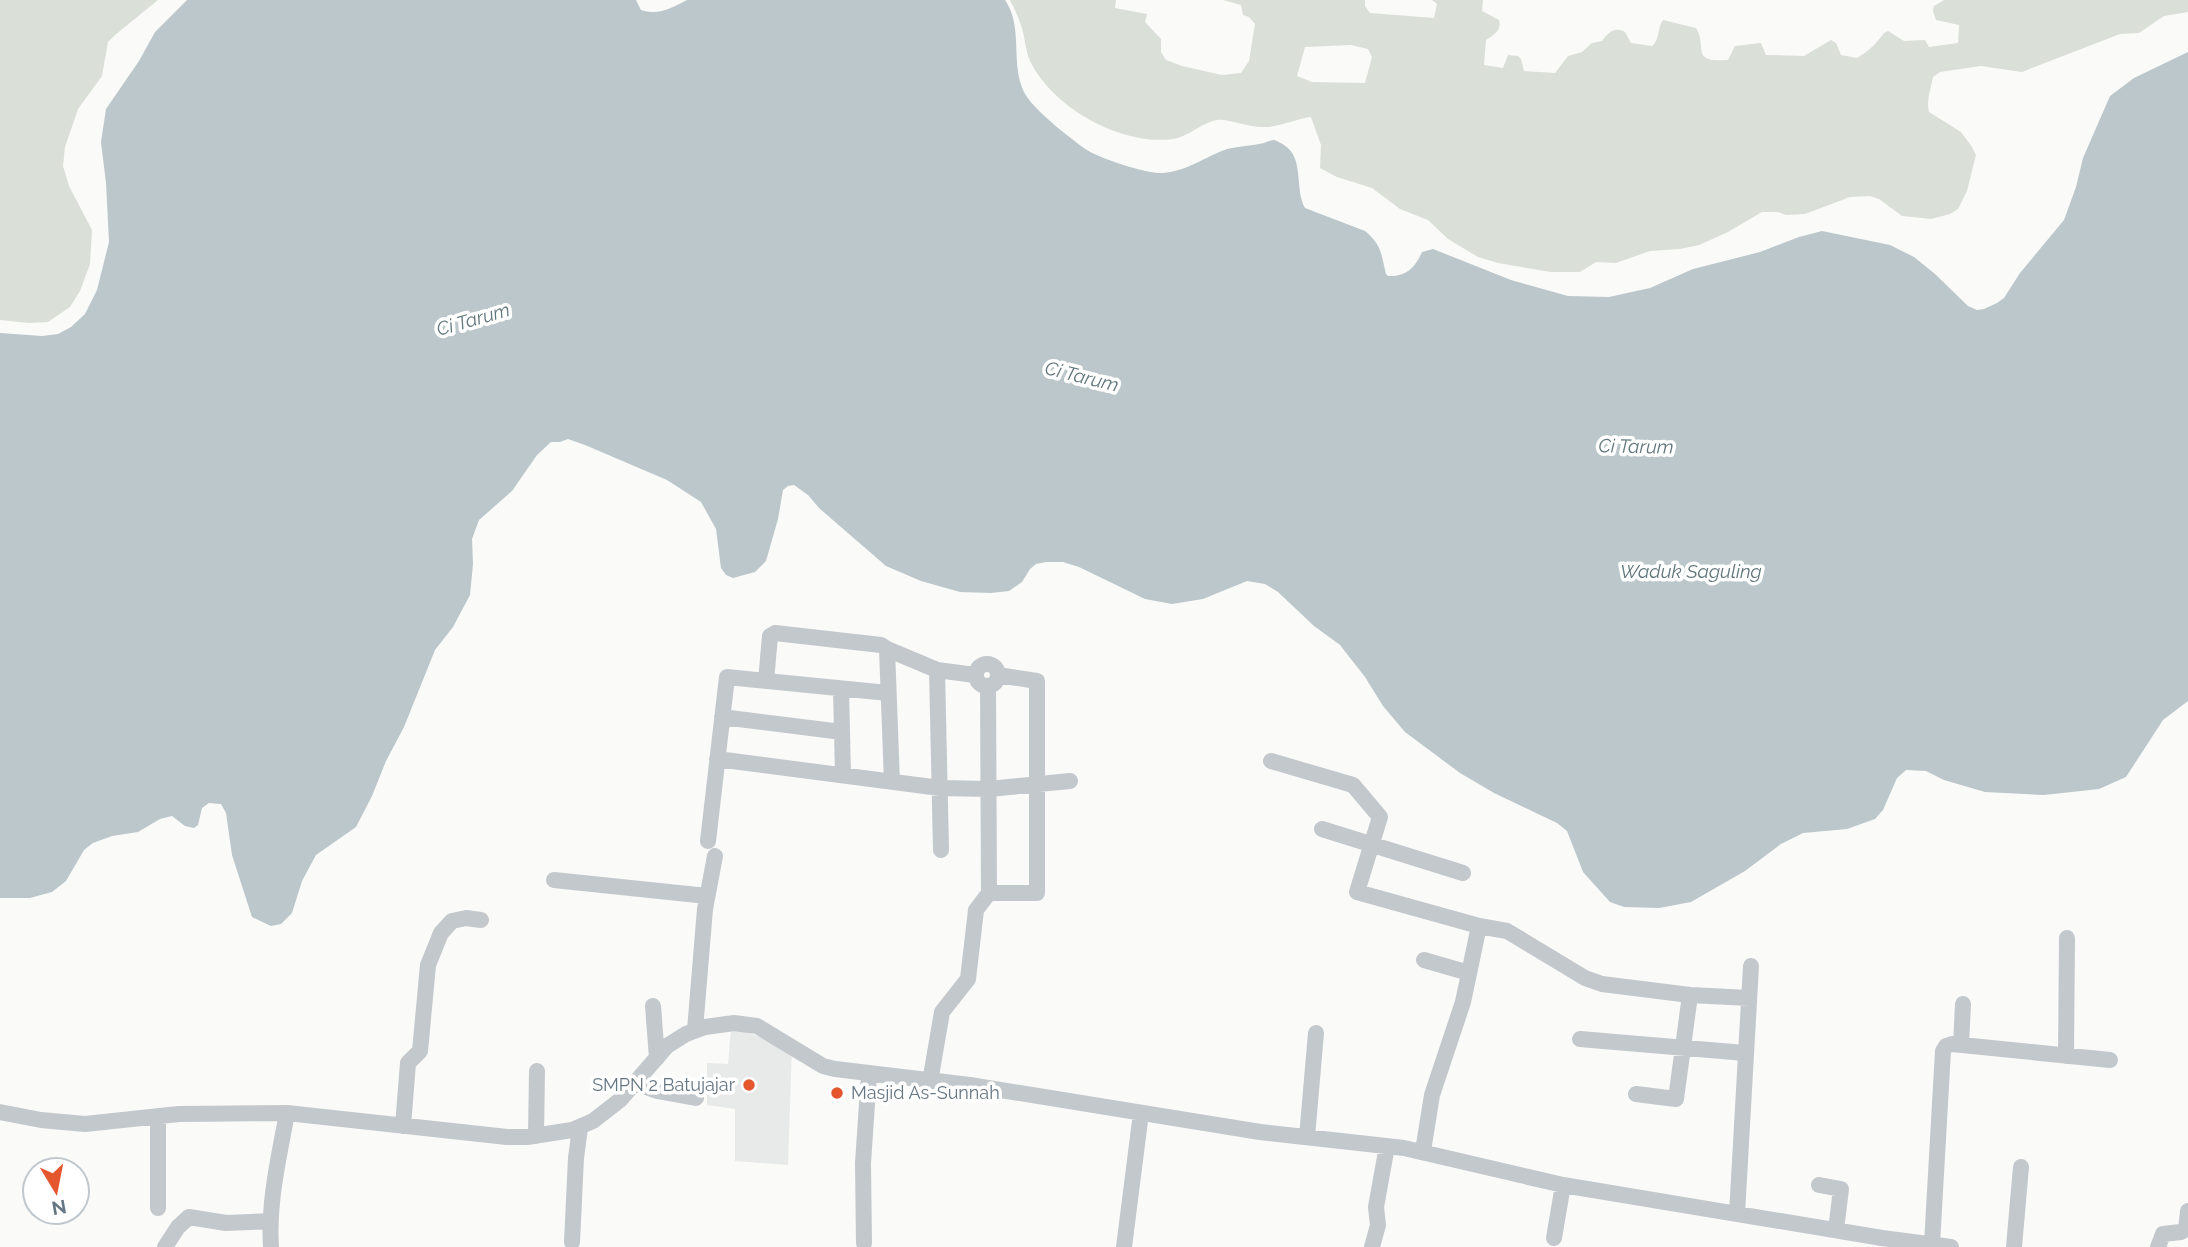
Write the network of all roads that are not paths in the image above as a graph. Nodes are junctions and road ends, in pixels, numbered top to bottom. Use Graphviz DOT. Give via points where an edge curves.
graph roads {
  1 [pos="887,649"];
  2 [pos="937,670"];
  3 [pos="765,681"];
  4 [pos="993,681"];
  5 [pos="841,689"];
  6 [pos="888,693"];
  7 [pos="722,717"];
  8 [pos="842,732"];
  9 [pos="717,759"];
  10 [pos="1271,761"];
  11 [pos="843,775"];
  12 [pos="1070,781"];
  13 [pos="892,782"];
  14 [pos="1037,785"];
  15 [pos="940,788"];
  16 [pos="989,789"];
  17 [pos="1322,829"];
  18 [pos="708,841"];
  19 [pos="1371,845"];
  20 [pos="941,850"];
  21 [pos="715,856"];
  22 [pos="1464,873"];
  23 [pos="554,880"];
  24 [pos="989,893"];
  25 [pos="708,896"];
  26 [pos="481,920"];
  27 [pos="1479,926"];
  28 [pos="2067,938"];
  29 [pos="1424,960"];
  30 [pos="1751,967"];
  31 [pos="1469,973"];
  32 [pos="1690,995"];
  33 [pos="1749,998"];
  34 [pos="1963,1004"];
  35 [pos="653,1006"];
  36 [pos="695,1031"];
  37 [pos="1316,1033"];
  38 [pos="1580,1039"];
  39 [pos="1961,1045"];
  40 [pos="1683,1048"];
  41 [pos="1745,1053"];
  42 [pos="2066,1056"];
  43 [pos="657,1058"];
  44 [pos="2110,1060"];
  45 [pos="537,1071"];
  46 [pos="869,1074"];
  47 [pos="930,1082"];
  48 [pos="636,1083"];
  49 [pos="1636,1094"];
  50 [pos="696,1098"];
  51 [pos="0,1112"];
  52 [pos="287,1112"];
  53 [pos="1141,1113"];
  54 [pos="158,1116"];
  55 [pos="403,1126"];
  56 [pos="580,1128"];
  57 [pos="536,1136"];
  58 [pos="1307,1137"];
  59 [pos="1387,1146"];
  60 [pos="1423,1151"];
  61 [pos="2021,1167"];
  62 [pos="1563,1185"];
  63 [pos="1819,1185"];
  64 [pos="158,1208"];
  65 [pos="2188,1211"];
  66 [pos="1737,1213"];
  67 [pos="270,1221"];
  68 [pos="1836,1230"];
  69 [pos="1554,1238"];
  70 [pos="572,1242"];
  71 [pos="864,1243"];
  72 [pos="1931,1244"];
  73 [pos="165,1247"];
  74 [pos="271,1247"];
  75 [pos="1124,1247"];
  76 [pos="1372,1247"];
  77 [pos="1951,1247"];
  78 [pos="2014,1247"];
  79 [pos="2158,1247"];
  1 -- 2 [label="street"];
  1 -- 3 [label="street" via="775,633"];
  1 -- 6 [label="street"];
  2 -- 4 [label="street" via="975,675 981,685"];
  2 -- 15 [label="street"];
  3 -- 5 [label="street"];
  3 -- 7 [label="street" via="727,677"];
  4 -- 14 [label="street" via="1037,681"];
  4 -- 16 [label="street"];
  5 -- 6 [label="street"];
  5 -- 8 [label="street"];
  6 -- 13 [label="street"];
  7 -- 8 [label="street"];
  7 -- 9 [label="street"];
  8 -- 11 [label="street"];
  9 -- 11 [label="street"];
  9 -- 18 [label="street"];
  10 -- 19 [label="street" via="1353,785 1380,817"];
  11 -- 13 [label="street"];
  12 -- 14 [label="street"];
  13 -- 15 [label="street"];
  14 -- 16 [label="street"];
  14 -- 24 [label="street" via="1037,893"];
  15 -- 16 [label="street"];
  15 -- 20 [label="street"];
  16 -- 24 [label="street"];
  17 -- 19 [label="street"];
  19 -- 22 [label="street"];
  19 -- 27 [label="street" via="1357,892"];
  21 -- 25 [label="street"];
  23 -- 25 [label="street"];
  24 -- 47 [label="street" via="976,910 968,979 942,1012"];
  25 -- 36 [label="street"];
  26 -- 55 [label="street" via="452,921 441,933 428,964 420,1051 408,1063"];
  27 -- 31 [label="street"];
  27 -- 32 [label="street" via="1511,933 1591,980"];
  28 -- 42 [label="street"];
  29 -- 31 [label="street"];
  30 -- 33 [label="street"];
  31 -- 60 [label="street" via="1432,1095"];
  32 -- 33 [label="street"];
  32 -- 40 [label="street"];
  33 -- 41 [label="street"];
  34 -- 39 [label="street"];
  35 -- 43 [label="street"];
  36 -- 43 [label="street" via="672,1043"];
  36 -- 46 [label="street" via="734,1023 757,1026 822,1066"];
  37 -- 58 [label="street"];
  38 -- 40 [label="street"];
  39 -- 42 [label="street"];
  39 -- 72 [label="street" via="1947,1045 1943,1051"];
  40 -- 41 [label="street"];
  40 -- 49 [label="street" via="1676,1099"];
  41 -- 66 [label="street"];
  42 -- 44 [label="street"];
  43 -- 48 [label="street"];
  45 -- 57 [label="street"];
  46 -- 47 [label="street"];
  46 -- 71 [label="street"];
  47 -- 53 [label="street"];
  48 -- 50 [label="street"];
  48 -- 56 [label="street" via="605,1113"];
  51 -- 54 [label="street" via="85,1124"];
  52 -- 54 [label="street" via="200,1120"];
  52 -- 55 [label="street"];
  52 -- 67 [label="street"];
  53 -- 58 [label="street"];
  53 -- 75 [label="street"];
  54 -- 64 [label="street"];
  55 -- 57 [label="street"];
  56 -- 57 [label="street"];
  56 -- 70 [label="street"];
  58 -- 59 [label="street"];
  59 -- 60 [label="street"];
  59 -- 76 [label="street"];
  60 -- 62 [label="street"];
  61 -- 78 [label="street"];
  62 -- 66 [label="street"];
  62 -- 69 [label="street"];
  63 -- 68 [label="street" via="1841,1189"];
  65 -- 79 [label="street" via="2186,1229 2163,1234"];
  66 -- 68 [label="street"];
  67 -- 73 [label="street" via="226,1223 189,1217"];
  67 -- 74 [label="street"];
  68 -- 72 [label="street"];
  72 -- 77 [label="street"];
}
